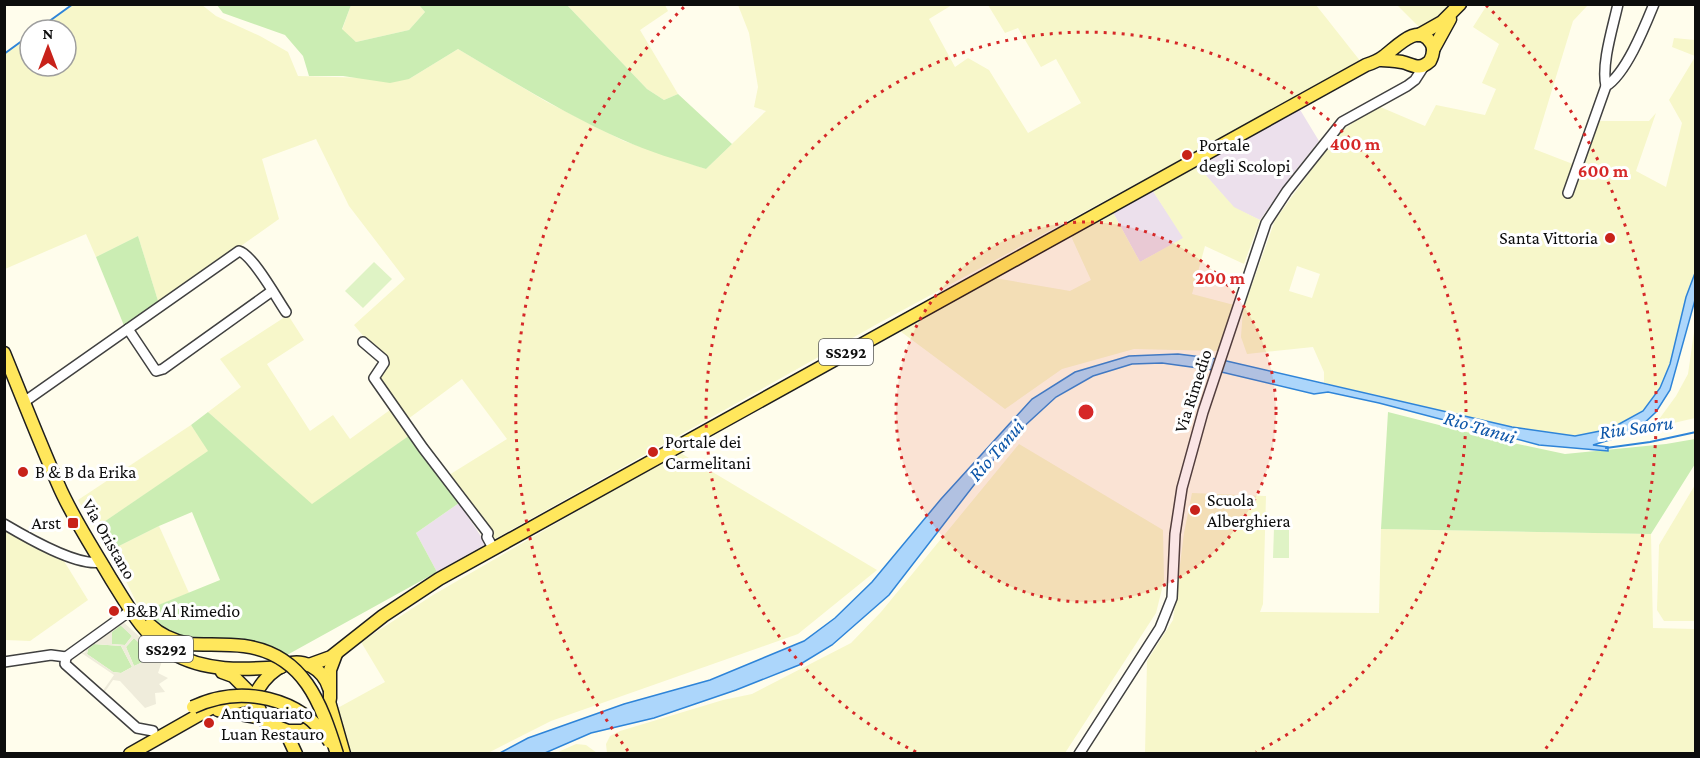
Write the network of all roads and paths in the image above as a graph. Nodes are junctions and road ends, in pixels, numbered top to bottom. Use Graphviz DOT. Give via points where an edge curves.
graph roads {
  1 [pos="1618,4"];
  2 [pos="1654,4"];
  3 [pos="1459,5"];
  4 [pos="1419,35"];
  5 [pos="1404,40"];
  6 [pos="1433,50"];
  7 [pos="1381,60"];
  8 [pos="1414,65"];
  9 [pos="1606,86"];
  10 [pos="1568,193"];
  11 [pos="272,291"];
  12 [pos="286,312"];
  13 [pos="128,329"];
  14 [pos="363,342"];
  15 [pos="4,353"];
  16 [pos="24,402"];
  17 [pos="4,524"];
  18 [pos="493,548"];
  19 [pos="101,562"];
  20 [pos="123,599"];
  21 [pos="130,611"];
  22 [pos="336,654"];
  23 [pos="66,657"];
  24 [pos="4,662"];
  25 [pos="309,665"];
  26 [pos="281,666"];
  27 [pos="218,670"];
  28 [pos="330,692"];
  29 [pos="254,697"];
  30 [pos="230,704"];
  31 [pos="330,705"];
  32 [pos="198,710"];
  33 [pos="266,720"];
  34 [pos="281,730"];
  35 [pos="153,731"];
  36 [pos="120,753"];
  37 [pos="130,753"];
  38 [pos="296,753"];
  39 [pos="337,753"];
  40 [pos="344,753"];
  41 [pos="1079,753"];
  1 -- 9 [label="street"];
  2 -- 9 [label="street" via="1634,49 1616,78"];
  3 -- 4 [label="main road, SS292" via="1442,22"];
  3 -- 6 [label="main road, SS292"];
  4 -- 5 [label="main road, SS292"];
  4 -- 6 [label="main road" via="1429,40"];
  5 -- 7 [label="main road, SS292"];
  5 -- 8 [label="main road" via="1401,52"];
  6 -- 8 [label="main road, SS292" via="1430,61"];
  7 -- 8 [label="main road, SS292"];
  7 -- 18 [label="main road, SS292" via="1366,64"];
  8 -- 41 [label="street, Via Rimedio" via="1410,83 1342,122 1273,210 1260,240 1182,488 1172,598 1160,627"];
  9 -- 10 [label="street"];
  11 -- 12 [label="street"];
  11 -- 13 [label="street" via="244,253 239,252"];
  11 -- 13 [label="street" via="156,371"];
  13 -- 16 [label="street"];
  14 -- 18 [label="street" via="383,359 374,378 488,533"];
  15 -- 16 [label="main road, Via Oristano / SS292"];
  16 -- 19 [label="main road, Via Oristano / SS292" via="58,485"];
  17 -- 19 [label="street" via="75,559"];
  18 -- 22 [label="main road, SS292" via="382,616"];
  19 -- 20 [label="main road, Via Oristano / SS292"];
  20 -- 21 [label="main road, Via Oristano / SS292"];
  20 -- 39 [label="main road, bridge" via="160,634 189,644 254,648 294,668 317,698"];
  21 -- 23 [label="street"];
  21 -- 27 [label="main road, Via Oristano / SS292" via="146,632 171,653"];
  22 -- 25 [label="main road, SS292"];
  22 -- 28 [label="main road" via="330,670"];
  23 -- 24 [label="street"];
  23 -- 35 [label="street" via="67,666 137,728"];
  25 -- 26 [label="main road, SS292" via="294,662"];
  25 -- 28 [label="main road" via="324,676"];
  26 -- 27 [label="main road, Via Oristano / SS292"];
  26 -- 29 [label="main road" via="268,675"];
  27 -- 29 [label="main road, Via Oristano / SS292" via="233,676"];
  27 -- 30 [label="main road" via="236,688"];
  28 -- 31 [label="main road"];
  29 -- 30 [label="main road"];
  29 -- 33 [label="main road, SS292"];
  30 -- 32 [label="main road"];
  31 -- 34 [label="main road" via="314,726"];
  31 -- 40 [label="main road"];
  32 -- 33 [label="main road" via="223,710"];
  32 -- 35 [label="main road"];
  32 -- 37 [label="main road"];
  32 -- 39 [label="main road, bridge" via="220,697 235,694 271,699 304,715"];
  33 -- 34 [label="main road, SS292"];
  34 -- 38 [label="main road"];
  35 -- 36 [label="main road"];
}
